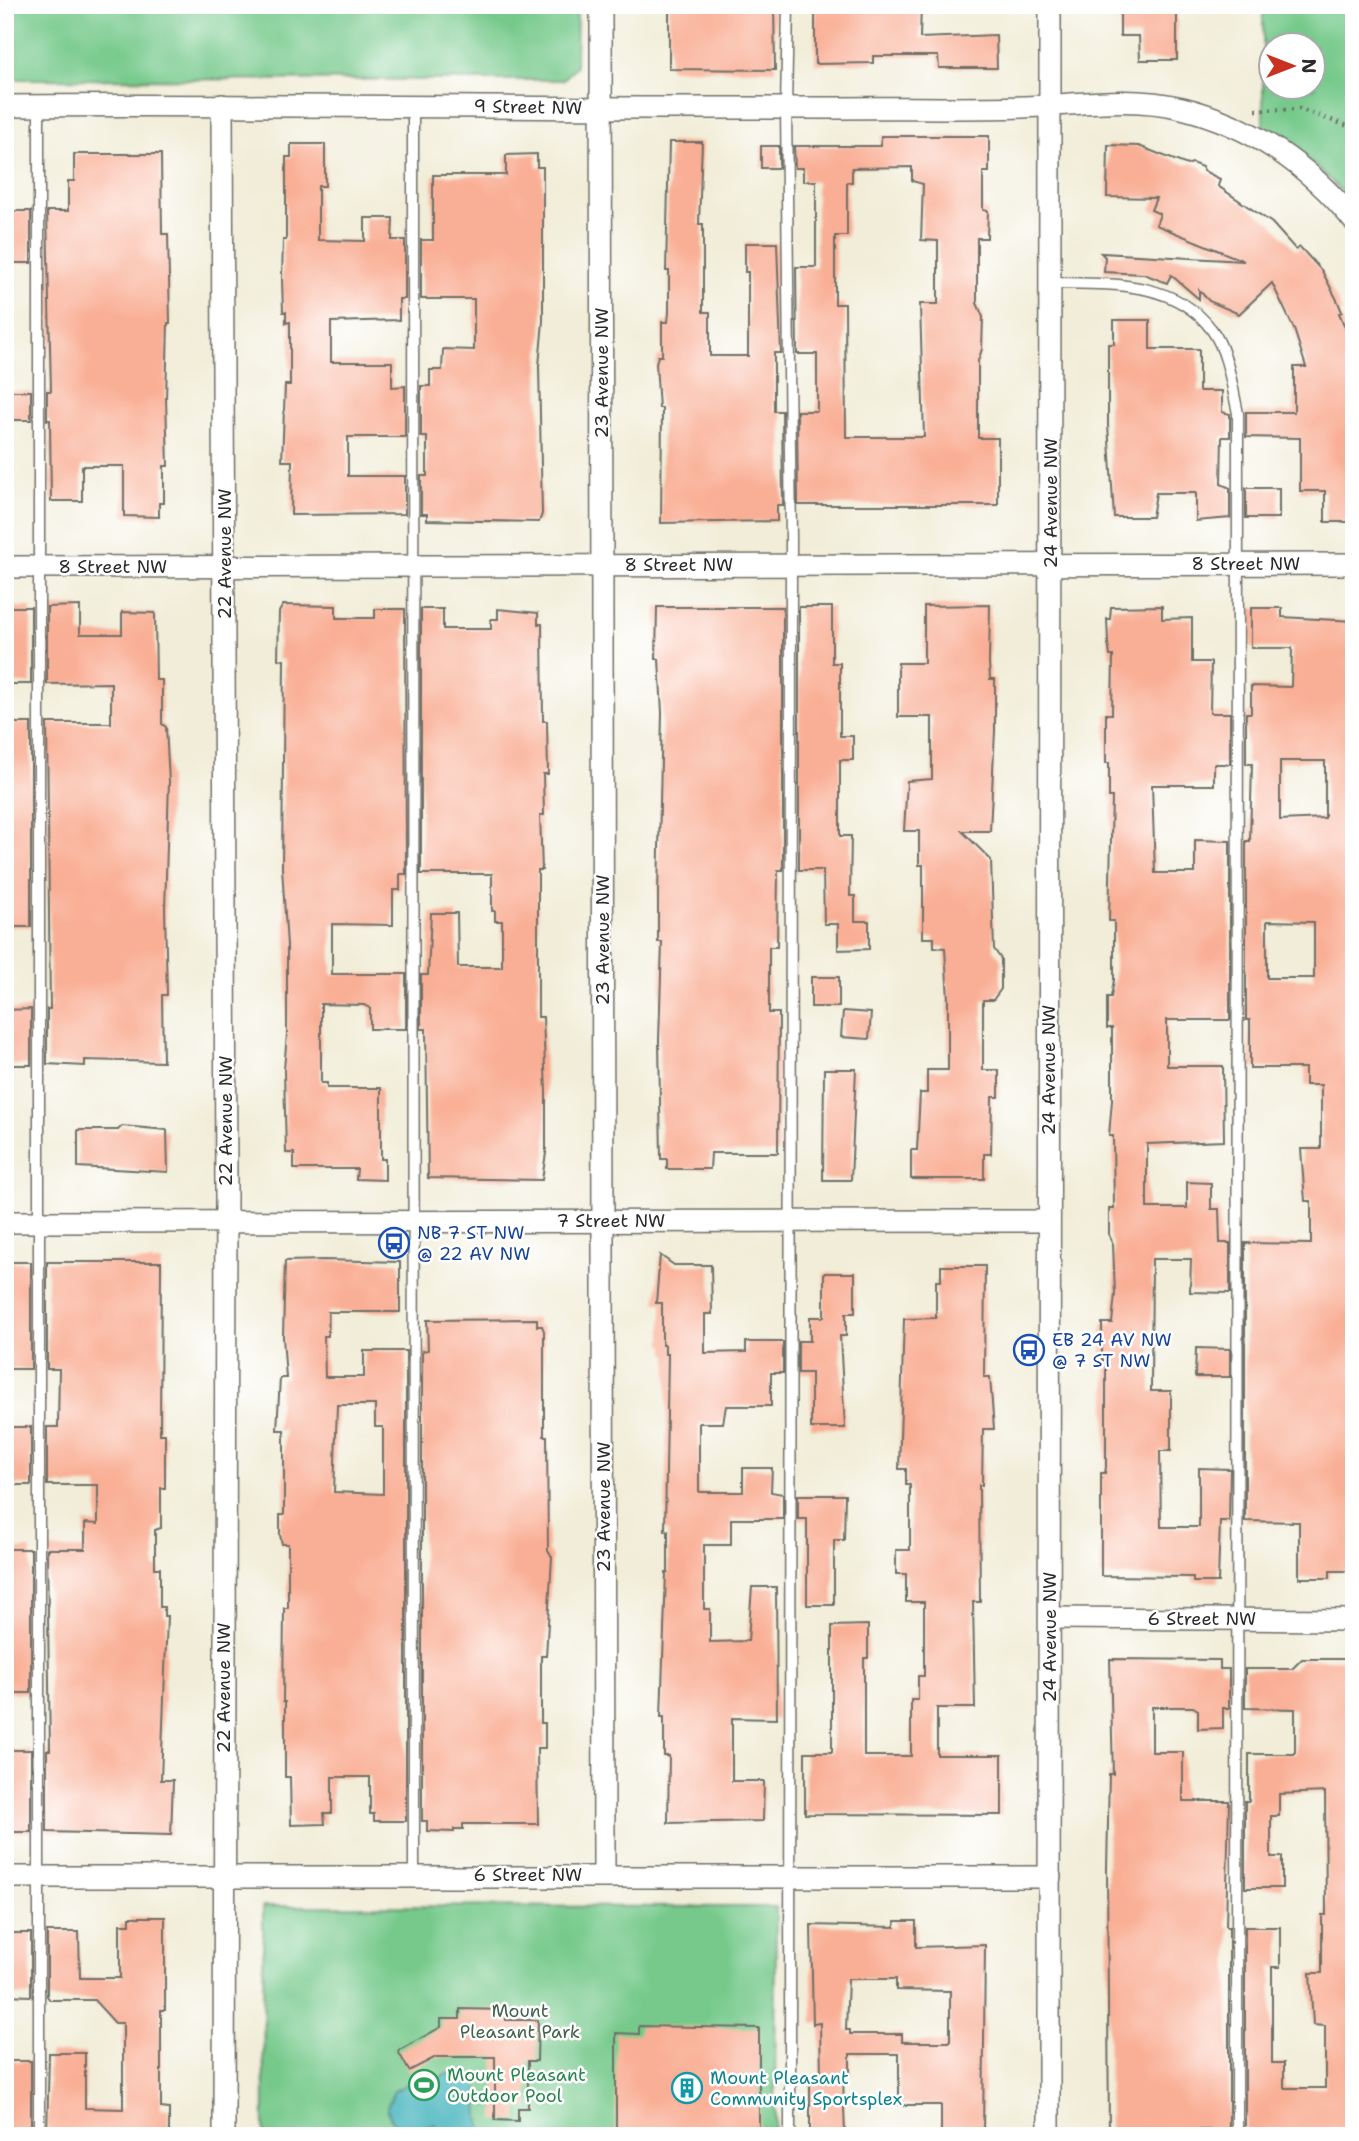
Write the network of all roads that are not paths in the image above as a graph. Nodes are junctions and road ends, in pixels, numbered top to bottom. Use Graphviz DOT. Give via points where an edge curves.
graph roads {
  1 [pos="601,5"];
  2 [pos="788,5"];
  3 [pos="1050,5"];
  4 [pos="413,105"];
  5 [pos="1052,105"];
  6 [pos="5,106"];
  7 [pos="38,106"];
  8 [pos="222,106"];
  9 [pos="601,108"];
  10 [pos="786,108"];
  11 [pos="1354,220"];
  12 [pos="1051,284"];
  13 [pos="1239,564"];
  14 [pos="602,565"];
  15 [pos="791,565"];
  16 [pos="1051,565"];
  17 [pos="1354,565"];
  18 [pos="225,566"];
  19 [pos="414,566"];
  20 [pos="5,567"];
  21 [pos="38,567"];
  22 [pos="603,1220"];
  23 [pos="789,1220"];
  24 [pos="1049,1221"];
  25 [pos="5,1222"];
  26 [pos="36,1222"];
  27 [pos="414,1222"];
  28 [pos="226,1223"];
  29 [pos="1050,1618"];
  30 [pos="1236,1619"];
  31 [pos="1354,1620"];
  32 [pos="223,1875"];
  33 [pos="604,1875"];
  34 [pos="414,1876"];
  35 [pos="789,1876"];
  36 [pos="5,1877"];
  37 [pos="38,1877"];
  38 [pos="1050,1877"];
  39 [pos="39,2136"];
  40 [pos="224,2136"];
  41 [pos="790,2136"];
  42 [pos="1049,2136"];
  43 [pos="1237,2136"];
  1 -- 9 [label="street, 23 Avenue NW"];
  2 -- 10 [label="lane"];
  3 -- 5 [label="street, 24 Avenue NW"];
  4 -- 8 [label="street, 9 Street NW"];
  4 -- 9 [label="street, 9 Street NW"];
  4 -- 19 [label="lane"];
  5 -- 10 [label="street, 9 Street NW"];
  5 -- 11 [label="street, 9 Street NW" via="1154,103 1232,125 1289,158"];
  5 -- 12 [label="street, 24 Avenue NW"];
  6 -- 7 [label="street, 9 Street NW"];
  7 -- 8 [label="street, 9 Street NW"];
  7 -- 21 [label="lane"];
  8 -- 18 [label="street, 22 Avenue NW"];
  9 -- 10 [label="street, 9 Street NW"];
  9 -- 14 [label="street, 23 Avenue NW"];
  10 -- 15 [label="lane"];
  12 -- 13 [label="lane" via="1153,289 1212,330 1229,372 1238,413"];
  12 -- 16 [label="street, 24 Avenue NW"];
  13 -- 16 [label="street, 8 Street NW"];
  13 -- 17 [label="street, 8 Street NW"];
  13 -- 30 [label="lane"];
  14 -- 15 [label="street, 8 Street NW"];
  14 -- 19 [label="street, 8 Street NW"];
  14 -- 22 [label="street, 23 Avenue NW"];
  15 -- 16 [label="street, 8 Street NW"];
  15 -- 23 [label="lane"];
  16 -- 24 [label="street, 24 Avenue NW"];
  18 -- 19 [label="street, 8 Street NW"];
  18 -- 21 [label="street, 8 Street NW"];
  18 -- 28 [label="street, 22 Avenue NW"];
  19 -- 27 [label="lane"];
  20 -- 21 [label="street, 8 Street NW"];
  21 -- 26 [label="lane"];
  22 -- 23 [label="street, 7 Street NW"];
  22 -- 27 [label="street, 7 Street NW"];
  22 -- 33 [label="street, 23 Avenue NW"];
  23 -- 24 [label="street, 7 Street NW"];
  23 -- 35 [label="lane"];
  24 -- 29 [label="street, 24 Avenue NW"];
  25 -- 26 [label="street, 7 Street NW"];
  26 -- 28 [label="street, 7 Street NW"];
  26 -- 37 [label="lane"];
  27 -- 28 [label="street, 7 Street NW"];
  27 -- 34 [label="lane"];
  28 -- 32 [label="street, 22 Avenue NW"];
  29 -- 30 [label="street, 6 Street NW"];
  29 -- 38 [label="street, 24 Avenue NW"];
  30 -- 31 [label="street, 6 Street NW"];
  30 -- 43 [label="lane"];
  32 -- 34 [label="street, 6 Street NW"];
  32 -- 37 [label="street, 6 Street NW"];
  32 -- 40 [label="street, 22 Avenue NW"];
  33 -- 34 [label="street, 6 Street NW"];
  33 -- 35 [label="street, 6 Street NW"];
  35 -- 38 [label="street, 6 Street NW"];
  35 -- 41 [label="lane"];
  36 -- 37 [label="street, 6 Street NW"];
  37 -- 39 [label="lane"];
  38 -- 42 [label="street, 24 Avenue NW"];
}
